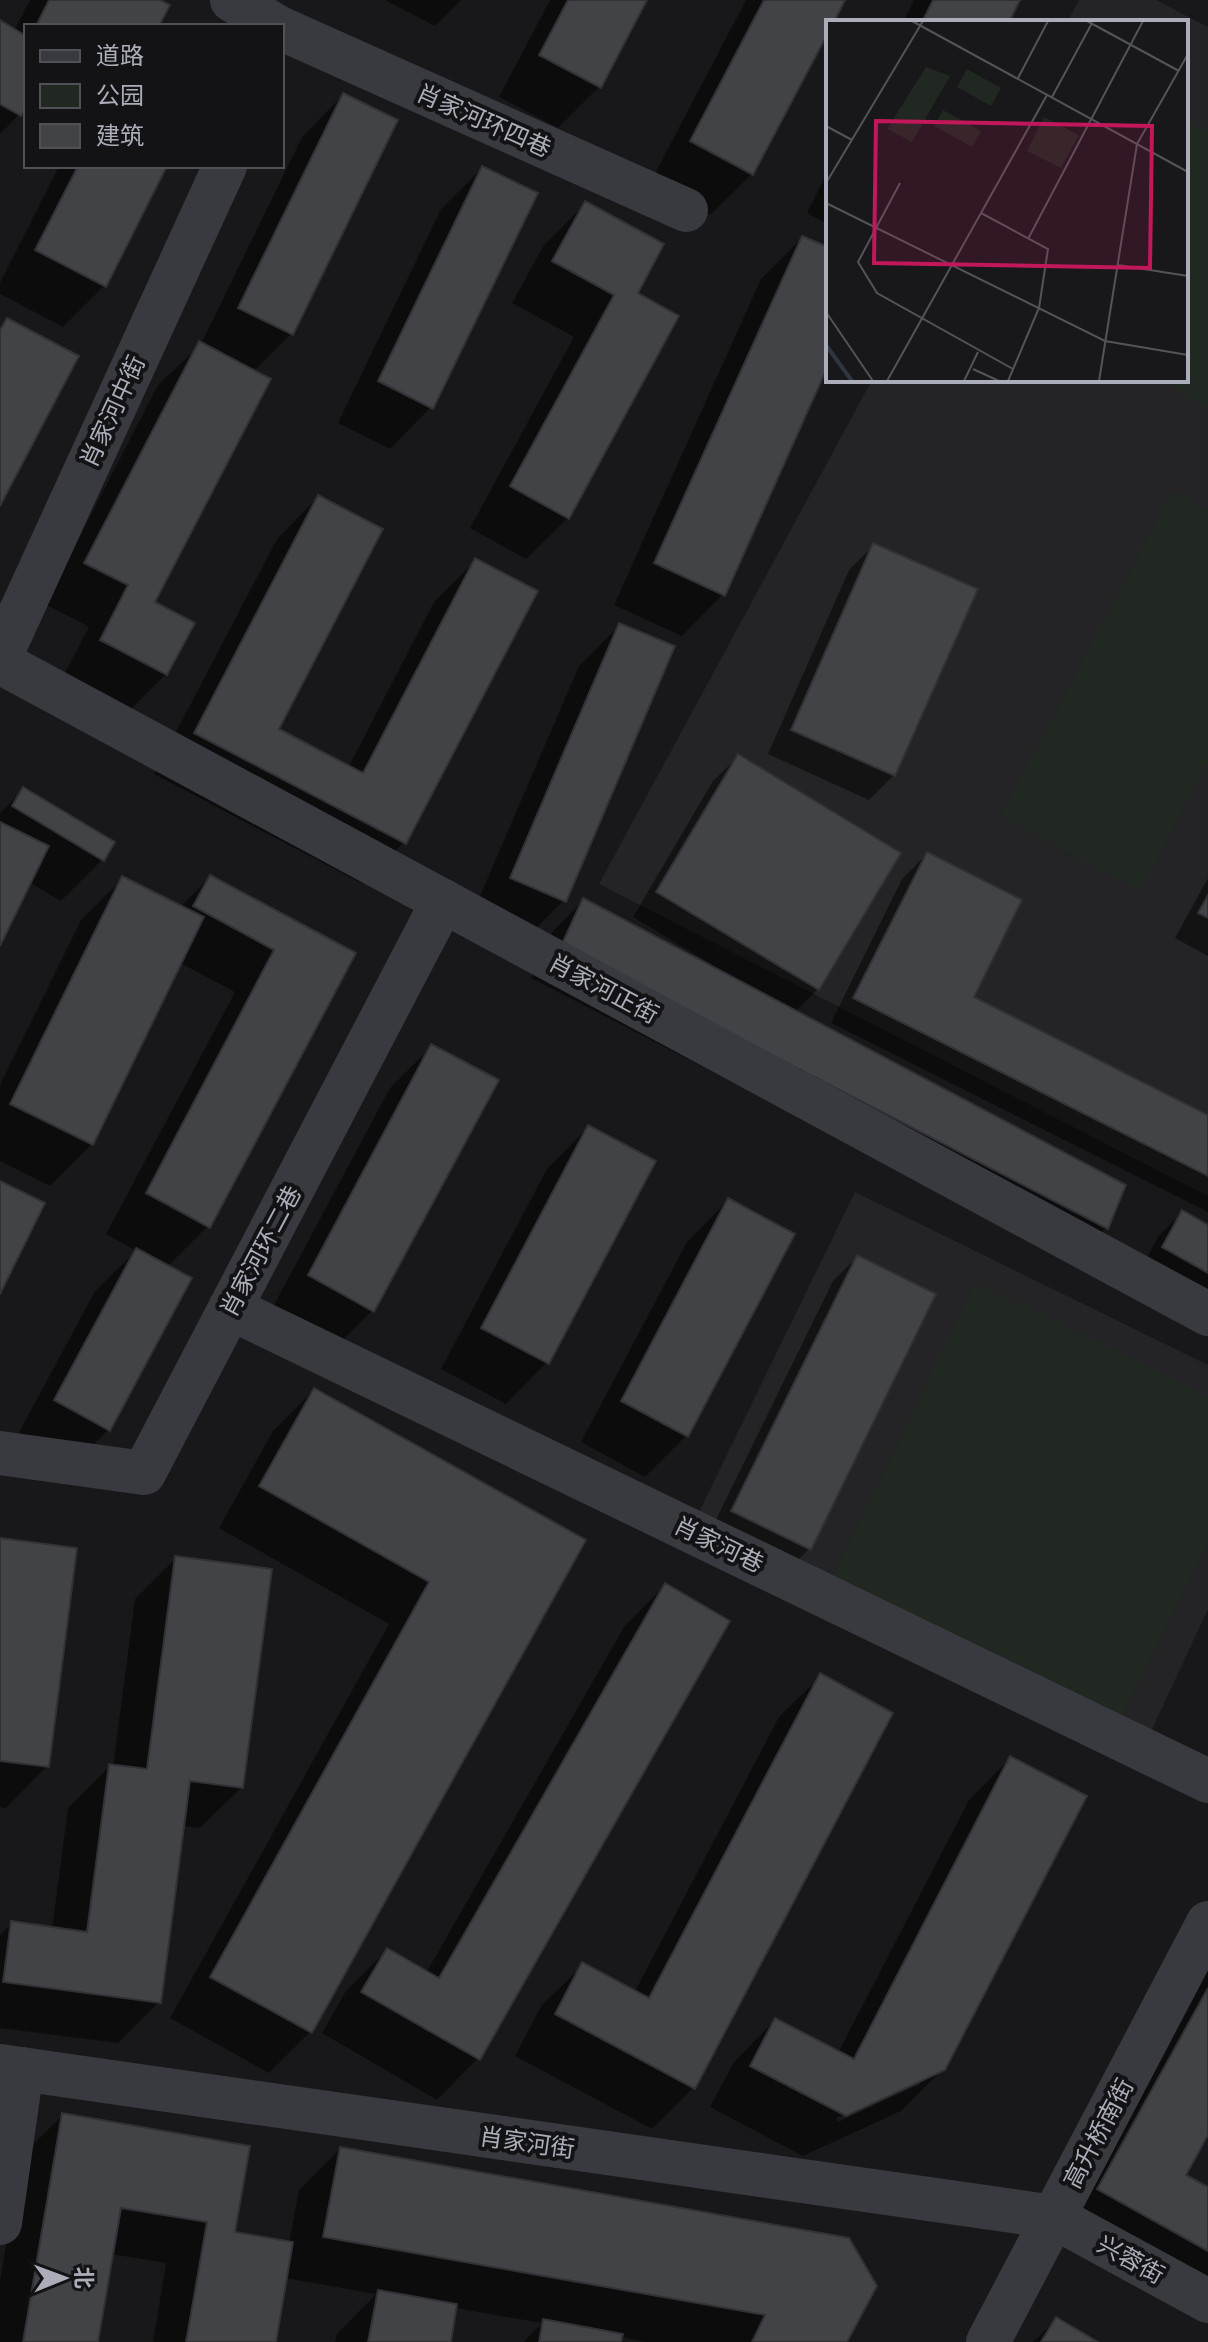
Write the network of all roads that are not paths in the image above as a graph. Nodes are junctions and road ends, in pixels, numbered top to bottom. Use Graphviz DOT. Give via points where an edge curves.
graph roads {
  1 [pos="232,0"];
  2 [pos="282,24"];
  3 [pos="286,26"];
  4 [pos="224,168"];
  5 [pos="686,210"];
  6 [pos="0,659"];
  7 [pos="443,901"];
  8 [pos="230,1308"];
  9 [pos="1208,1314"];
  10 [pos="0,1453"];
  11 [pos="1208,1781"];
  12 [pos="1208,1923"];
  13 [pos="11,2067"];
  14 [pos="1054,2217"];
  15 [pos="0,2223"];
  16 [pos="1208,2301"];
  17 [pos="988,2342"];
  1 -- 2 [label="street, 肖家河环四巷"];
  3 -- 5 [label="street, 肖家河环四巷"];
  4 -- 6 [label="street, 肖家河中街"];
  6 -- 7 [label="street, 肖家河正街"];
  7 -- 8 [label="street, 肖家河环二巷"];
  7 -- 9 [label="street, 肖家河正街"];
  8 -- 10 [label="street, 肖家河环二巷" via="144,1473"];
  8 -- 11 [label="street, 肖家河巷"];
  12 -- 14 [label="street, 高升桥南街"];
  13 -- 14 [label="street, 肖家河街"];
  13 -- 15 [label="street"];
  14 -- 16 [label="street, 兴蓉街"];
  14 -- 17 [label="street, 高升桥南街"];
}
